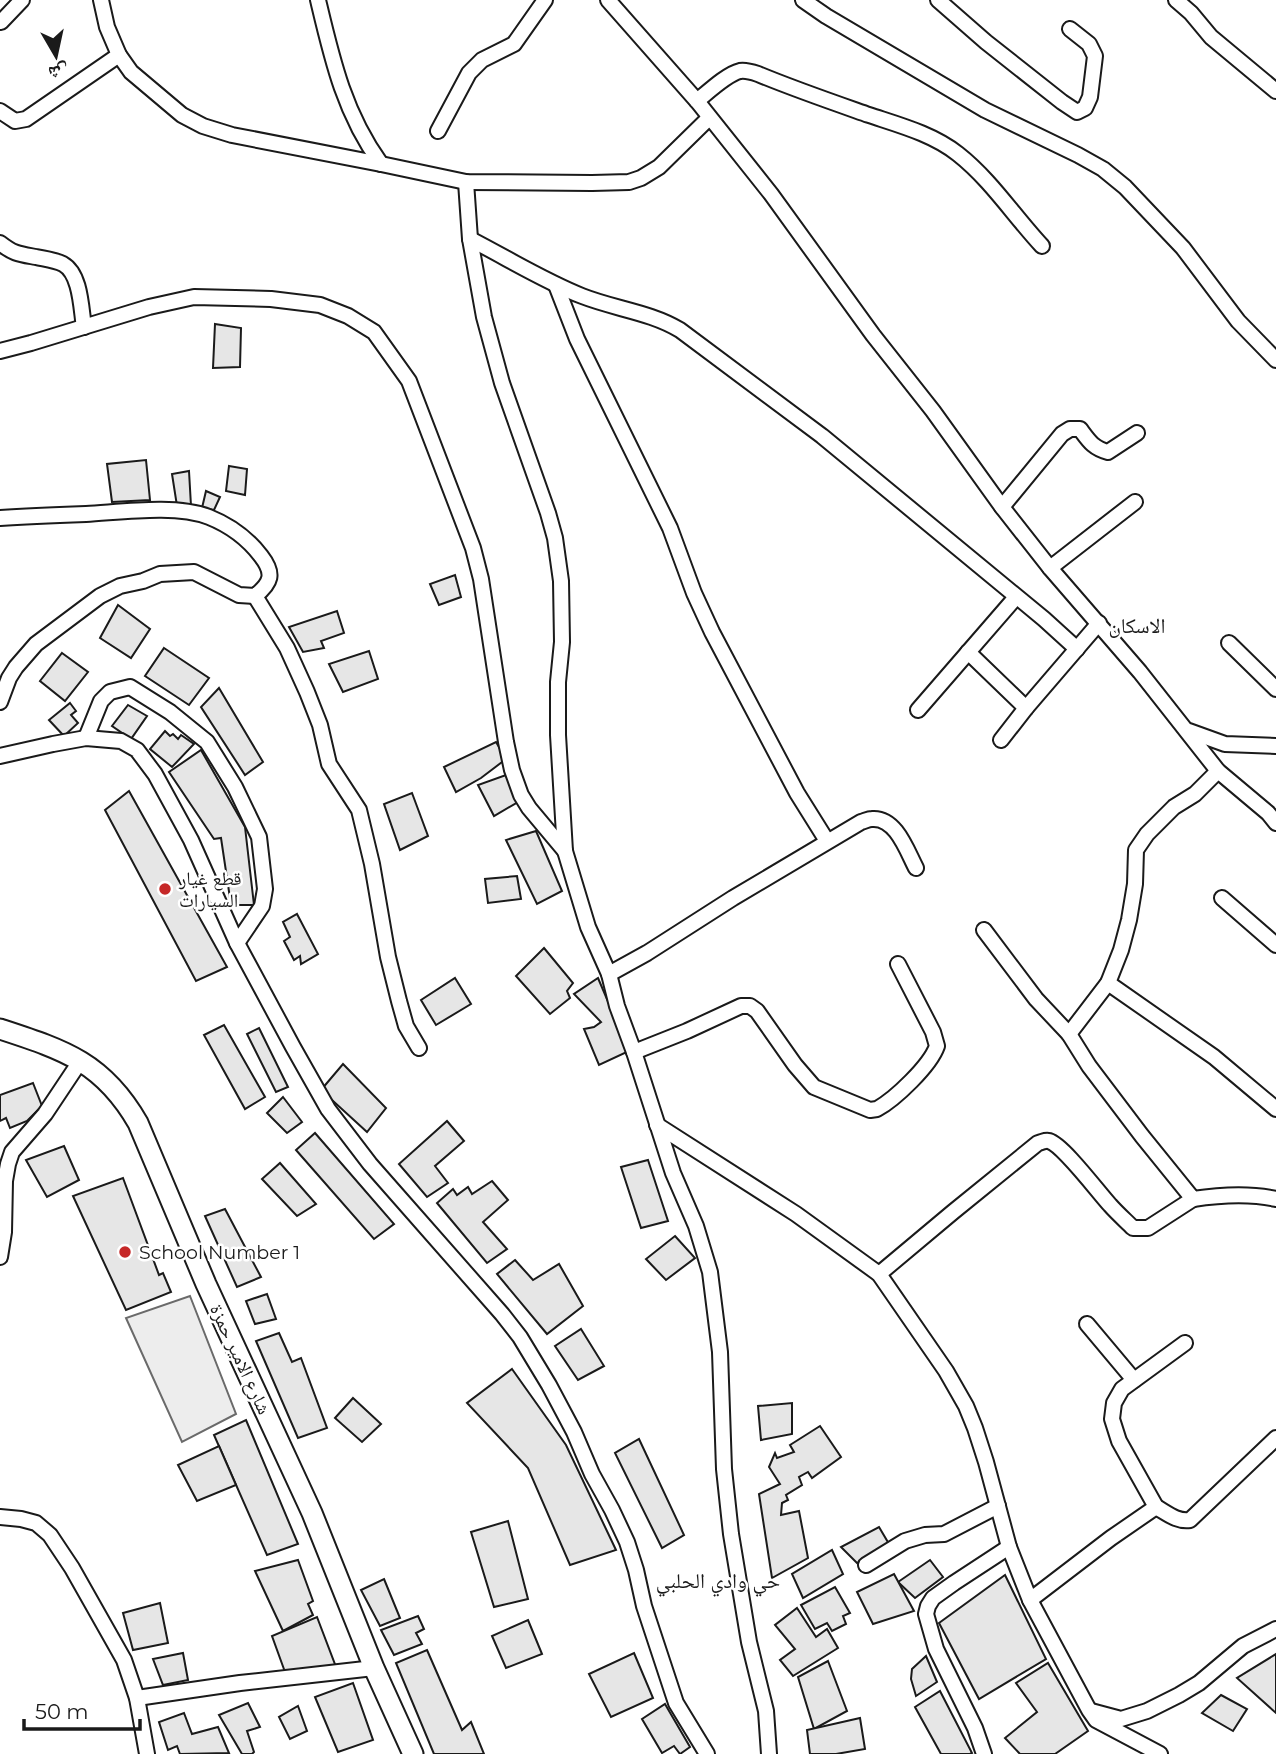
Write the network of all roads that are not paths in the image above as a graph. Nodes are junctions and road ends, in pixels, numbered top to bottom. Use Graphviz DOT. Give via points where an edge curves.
graph roads {
  1 [pos="22,0"];
  2 [pos="101,0"];
  3 [pos="318,0"];
  4 [pos="545,0"];
  5 [pos="608,0"];
  6 [pos="803,0"];
  7 [pos="938,0"];
  8 [pos="1176,0"];
  9 [pos="1,22"];
  10 [pos="1070,29"];
  11 [pos="119,55"];
  12 [pos="1276,92"];
  13 [pos="697,101"];
  14 [pos="0,111"];
  15 [pos="709,117"];
  16 [pos="438,131"];
  17 [pos="381,164"];
  18 [pos="466,182"];
  19 [pos="470,239"];
  20 [pos="0,243"];
  21 [pos="1042,246"];
  22 [pos="556,285"];
  23 [pos="84,327"];
  24 [pos="0,351"];
  25 [pos="1276,360"];
  26 [pos="1137,433"];
  27 [pos="1135,502"];
  28 [pos="1002,507"];
  29 [pos="0,518"];
  30 [pos="1050,568"];
  31 [pos="255,596"];
  32 [pos="1016,597"];
  33 [pos="1099,623"];
  34 [pos="1229,643"];
  35 [pos="1077,649"];
  36 [pos="968,652"];
  37 [pos="1276,689"];
  38 [pos="0,702"];
  39 [pos="1026,708"];
  40 [pos="918,710"];
  41 [pos="1186,730"];
  42 [pos="86,738"];
  43 [pos="1001,740"];
  44 [pos="1276,746"];
  45 [pos="0,756"];
  46 [pos="1218,772"];
  47 [pos="1273,814"];
  48 [pos="827,841"];
  49 [pos="565,851"];
  50 [pos="916,868"];
  51 [pos="1222,898"];
  52 [pos="984,930"];
  53 [pos="237,943"];
  54 [pos="1276,945"];
  55 [pos="898,964"];
  56 [pos="609,974"];
  57 [pos="1108,983"];
  58 [pos="0,1029"];
  59 [pos="1069,1034"];
  60 [pos="419,1048"];
  61 [pos="634,1052"];
  62 [pos="81,1060"];
  63 [pos="1276,1109"];
  64 [pos="657,1125"];
  65 [pos="1193,1199"];
  66 [pos="1276,1199"];
  67 [pos="0,1257"];
  68 [pos="879,1274"];
  69 [pos="1087,1324"];
  70 [pos="1185,1343"];
  71 [pos="1133,1380"];
  72 [pos="1276,1438"];
  73 [pos="998,1506"];
  74 [pos="1156,1507"];
  75 [pos="0,1517"];
  76 [pos="1009,1548"];
  77 [pos="866,1565"];
  78 [pos="1030,1600"];
  79 [pos="1276,1629"];
  80 [pos="374,1668"];
  81 [pos="137,1698"];
  82 [pos="1089,1710"];
  83 [pos="147,1754"];
  84 [pos="413,1754"];
  85 [pos="707,1754"];
  86 [pos="769,1754"];
  87 [pos="984,1754"];
  88 [pos="1160,1754"];
  1 -- 9 [label="street"];
  2 -- 11 [label="street"];
  3 -- 17 [label="street" via="346,103"];
  4 -- 16 [label="street" via="514,44 482,60 469,73"];
  5 -- 13 [label="street"];
  6 -- 25 [label="street" via="985,110 1103,169 1183,248 1238,321"];
  7 -- 10 [label="street" via="1077,111 1085,108 1090,97 1095,56 1089,44"];
  8 -- 12 [label="street"];
  11 -- 14 [label="street" via="26,119 15,121"];
  11 -- 17 [label="street" via="131,72 203,126"];
  13 -- 15 [label="street"];
  13 -- 21 [label="street" via="731,75 746,71 914,130 958,153"];
  15 -- 18 [label="street" via="659,167 629,181"];
  15 -- 28 [label="street" via="778,203"];
  17 -- 18 [label="street"];
  18 -- 19 [label="street"];
  19 -- 22 [label="street"];
  19 -- 49 [label="street" via="484,317 548,513 562,581 558,735"];
  20 -- 23 [label="street" via="12,253 66,265 79,290"];
  22 -- 32 [label="street" via="680,330 822,436"];
  22 -- 48 [label="street" via="608,406 663,512 712,632"];
  23 -- 24 [label="street"];
  23 -- 49 [label="street" via="194,297 320,305 374,332 409,381 473,548 506,742 521,795"];
  26 -- 28 [label="street" via="1108,452 1098,449 1080,429 1070,429"];
  27 -- 30 [label="street"];
  28 -- 30 [label="street"];
  29 -- 31 [label="street" via="175,510 208,516 240,535 266,562 269,581"];
  30 -- 33 [label="street"];
  31 -- 38 [label="street" via="239,596 194,572 120,586 36,645 9,678"];
  31 -- 60 [label="street" via="307,692 330,764 359,810 388,957 406,1026"];
  32 -- 35 [label="street"];
  32 -- 36 [label="street"];
  33 -- 35 [label="street"];
  33 -- 41 [label="street"];
  34 -- 37 [label="street"];
  35 -- 39 [label="street"];
  36 -- 39 [label="street"];
  36 -- 40 [label="street"];
  39 -- 43 [label="street"];
  41 -- 44 [label="street" via="1225,744"];
  41 -- 46 [label="street"];
  42 -- 45 [label="street"];
  42 -- 53 [label="street" via="121,741 137,750 155,774 191,840"];
  42 -- 53 [label="street" via="101,701 110,692 130,687 207,742 258,837 265,889 262,906"];
  46 -- 47 [label="street"];
  46 -- 57 [label="street" via="1174,807 1136,850 1129,919"];
  48 -- 50 [label="street" via="874,818 894,828"];
  48 -- 56 [label="street"];
  49 -- 56 [label="street" via="588,926"];
  51 -- 54 [label="street"];
  52 -- 59 [label="street"];
  53 -- 85 [label="street" via="328,1110 502,1314 549,1385 627,1542 676,1703"];
  55 -- 61 [label="street" via="937,1046 929,1063 877,1109 814,1087 750,1006 735,1008"];
  56 -- 61 [label="street"];
  57 -- 59 [label="street"];
  57 -- 63 [label="street" via="1214,1058"];
  58 -- 62 [label="main road, شارع الامير حمزة"];
  59 -- 65 [label="street"];
  61 -- 64 [label="street"];
  62 -- 67 [label="street" via="45,1114 12,1152 5,1181"];
  62 -- 80 [label="main road, شارع الامير حمزة" via="126,1101 138,1123 312,1513"];
  64 -- 68 [label="street" via="796,1214"];
  64 -- 86 [label="street" via="710,1272 720,1352 731,1534 766,1711"];
  65 -- 66 [label="street"];
  65 -- 68 [label="street" via="1148,1228 1133,1228 1059,1148 1046,1140"];
  68 -- 73 [label="street" via="966,1406"];
  69 -- 71 [label="street"];
  70 -- 71 [label="street"];
  71 -- 74 [label="street" via="1117,1396 1112,1419 1119,1441"];
  72 -- 74 [label="street" via="1190,1520 1178,1520"];
  73 -- 76 [label="street"];
  73 -- 77 [label="street" via="944,1534 905,1541"];
  74 -- 78 [label="street"];
  75 -- 81 [label="street" via="36,1524 50,1535 124,1660"];
  76 -- 78 [label="street"];
  76 -- 87 [label="street" via="933,1598 926,1614 936,1649"];
  78 -- 82 [label="street"];
  79 -- 82 [label="street" via="1243,1646 1199,1683 1155,1707 1121,1719"];
  80 -- 81 [label="street"];
  80 -- 84 [label="main road, شارع الامير حمزة"];
  81 -- 83 [label="street"];
  82 -- 88 [label="street" via="1096,1720"];
}
